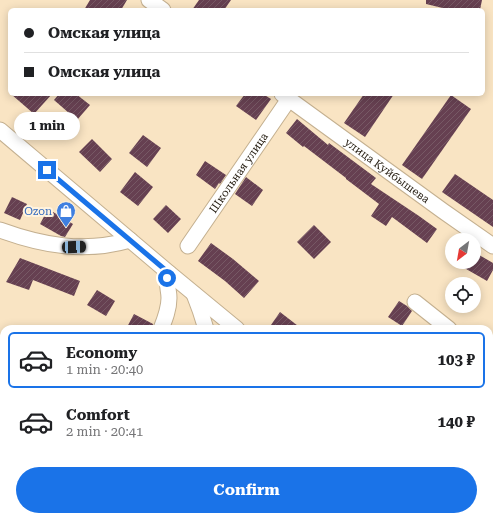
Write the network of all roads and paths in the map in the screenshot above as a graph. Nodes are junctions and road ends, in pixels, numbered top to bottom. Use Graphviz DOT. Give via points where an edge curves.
graph roads {
  1 [pos="149,0"];
  2 [pos="160,8"];
  3 [pos="285,96"];
  4 [pos="0,130"];
  5 [pos="0,230"];
  6 [pos="130,240"];
  7 [pos="188,246"];
  8 [pos="493,246"];
  9 [pos="169,273"];
  10 [pos="193,293"];
  11 [pos="415,302"];
  12 [pos="162,325"];
  13 [pos="205,325"];
  14 [pos="232,325"];
  15 [pos="444,325"];
  1 -- 2 [label="street"];
  3 -- 7 [label="street, Школьная улица"];
  3 -- 8 [label="street, улица Куйбышева"];
  4 -- 6 [label="street"];
  5 -- 6 [label="street" via="43,243 74,247"];
  6 -- 9 [label="street"];
  9 -- 10 [label="street"];
  9 -- 12 [label="street" via="169,298"];
  10 -- 13 [label="street"];
  10 -- 14 [label="street"];
  11 -- 15 [label="street"];
}
